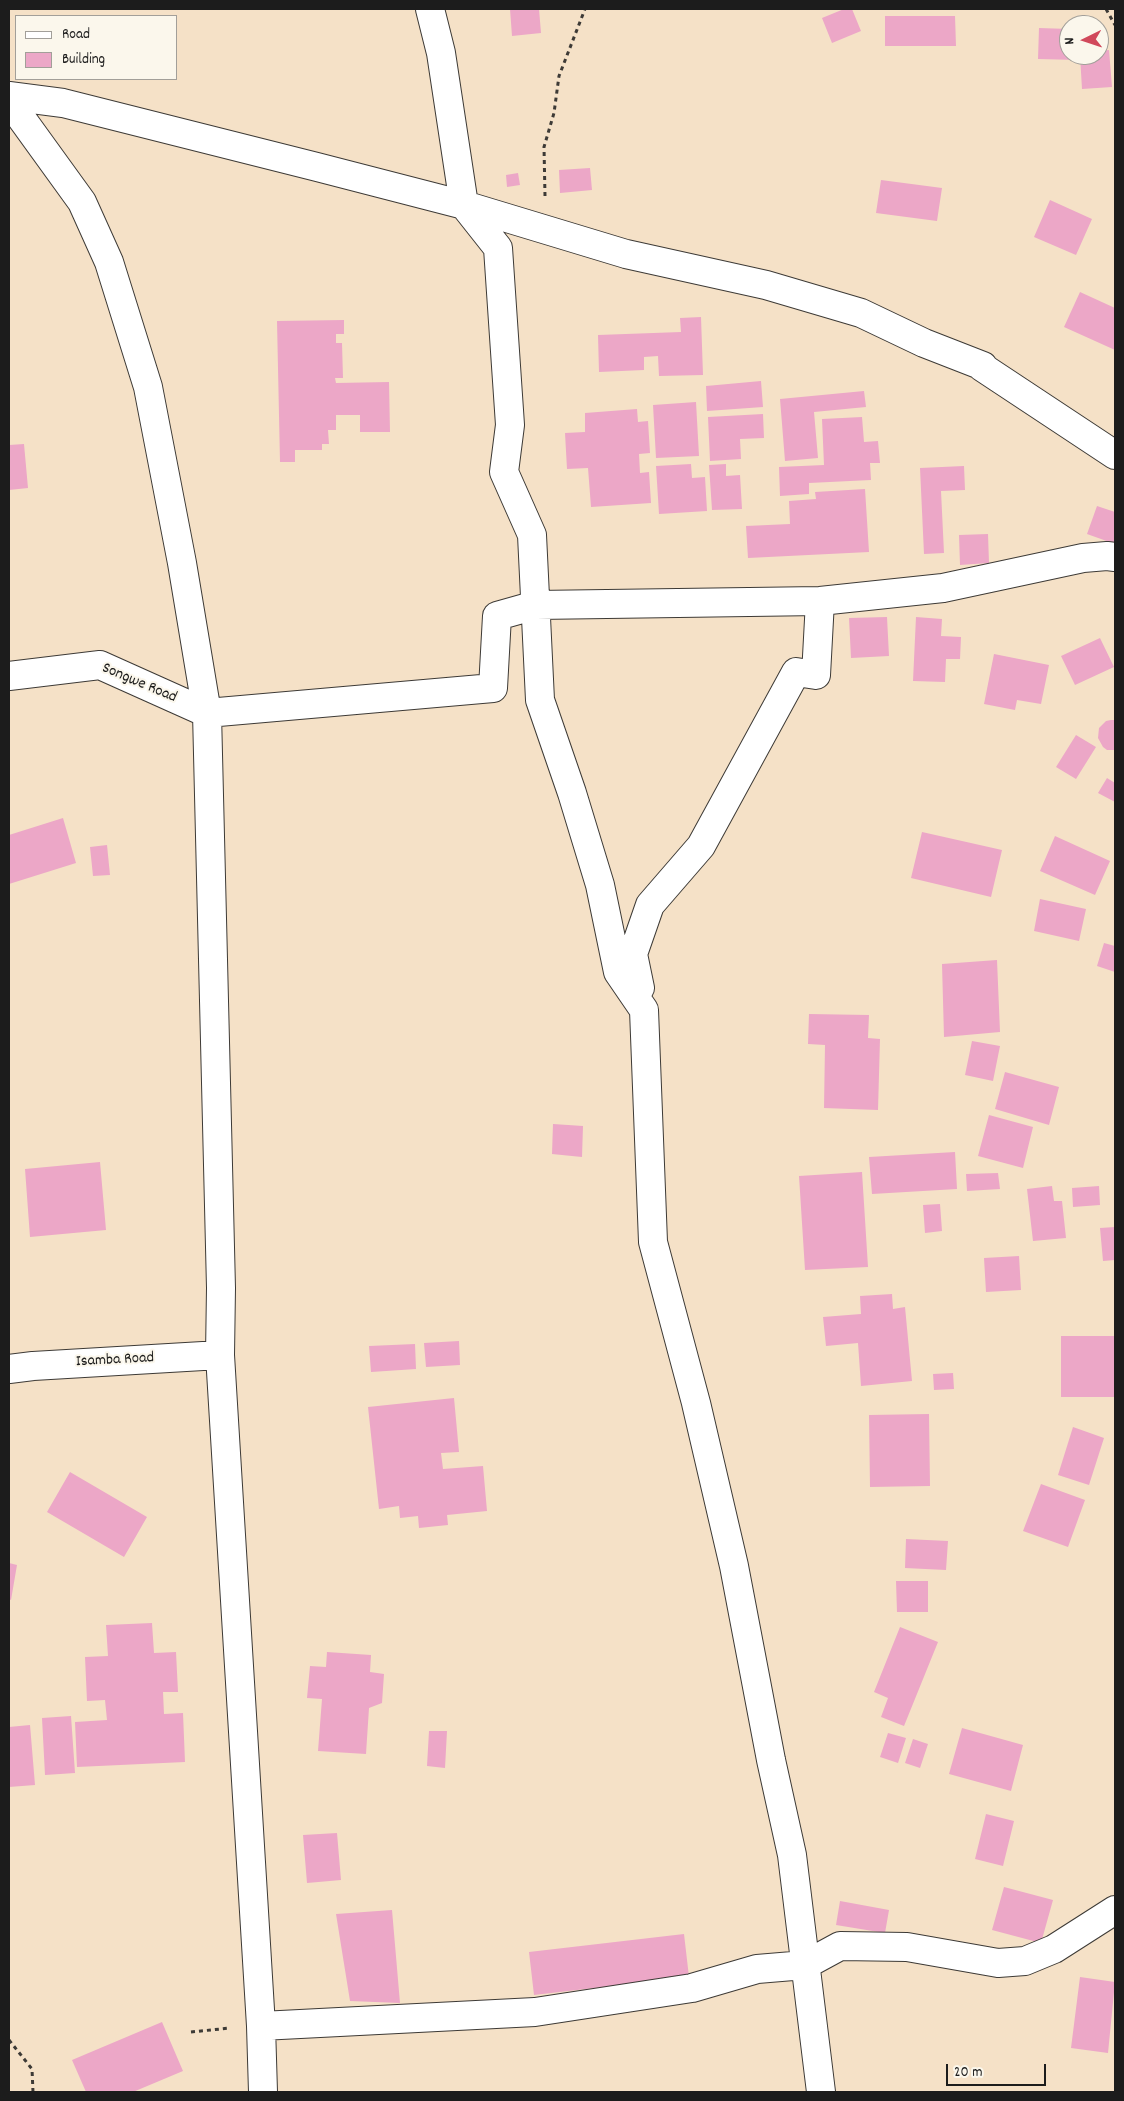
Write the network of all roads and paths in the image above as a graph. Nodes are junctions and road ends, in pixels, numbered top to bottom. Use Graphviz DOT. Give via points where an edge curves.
graph roads {
  1 [pos="430,9"];
  2 [pos="585,9"];
  3 [pos="1106,9"];
  4 [pos="1115,25"];
  5 [pos="9,96"];
  6 [pos="9,101"];
  7 [pos="464,205"];
  8 [pos="545,230"];
  9 [pos="1115,455"];
  10 [pos="1115,557"];
  11 [pos="820,601"];
  12 [pos="536,605"];
  13 [pos="9,676"];
  14 [pos="207,714"];
  15 [pos="644,1010"];
  16 [pos="220,1355"];
  17 [pos="9,1369"];
  18 [pos="1115,1910"];
  19 [pos="805,1965"];
  20 [pos="261,2026"];
  21 [pos="191,2032"];
  22 [pos="9,2040"];
  23 [pos="33,2092"];
  24 [pos="263,2092"];
  25 [pos="821,2092"];
  1 -- 7 [label="street" via="441,53"];
  2 -- 8 [label="path" via="559,76 554,113 544,147"];
  3 -- 4 [label="path"];
  5 -- 7 [label="street" via="63,103"];
  6 -- 14 [label="street" via="82,202 109,262 148,387"];
  7 -- 8 [label="street"];
  7 -- 12 [label="street" via="498,248 510,425 504,472 532,535"];
  8 -- 9 [label="street" via="626,254 766,285 861,313 983,366"];
  10 -- 11 [label="street" via="1083,558 943,588"];
  11 -- 12 [label="street"];
  11 -- 15 [label="street" via="816,675 796,672 701,846 650,904 634,954"];
  12 -- 14 [label="street" via="497,616 494,688"];
  12 -- 15 [label="street" via="540,700 600,885 618,972"];
  13 -- 14 [label="street, Songwe Road" via="100,665"];
  14 -- 16 [label="street"];
  15 -- 19 [label="street" via="653,1242 696,1403 734,1566 792,1855"];
  16 -- 17 [label="street, Isamba Road"];
  16 -- 20 [label="street"];
  18 -- 19 [label="street" via="1054,1949 1025,1961 998,1963 907,1947 840,1946"];
  19 -- 20 [label="street" via="757,1969 692,1988 535,2012"];
  19 -- 25 [label="street"];
  20 -- 21 [label="path"];
  20 -- 24 [label="street"];
  22 -- 23 [label="path" via="32,2070"];
}
